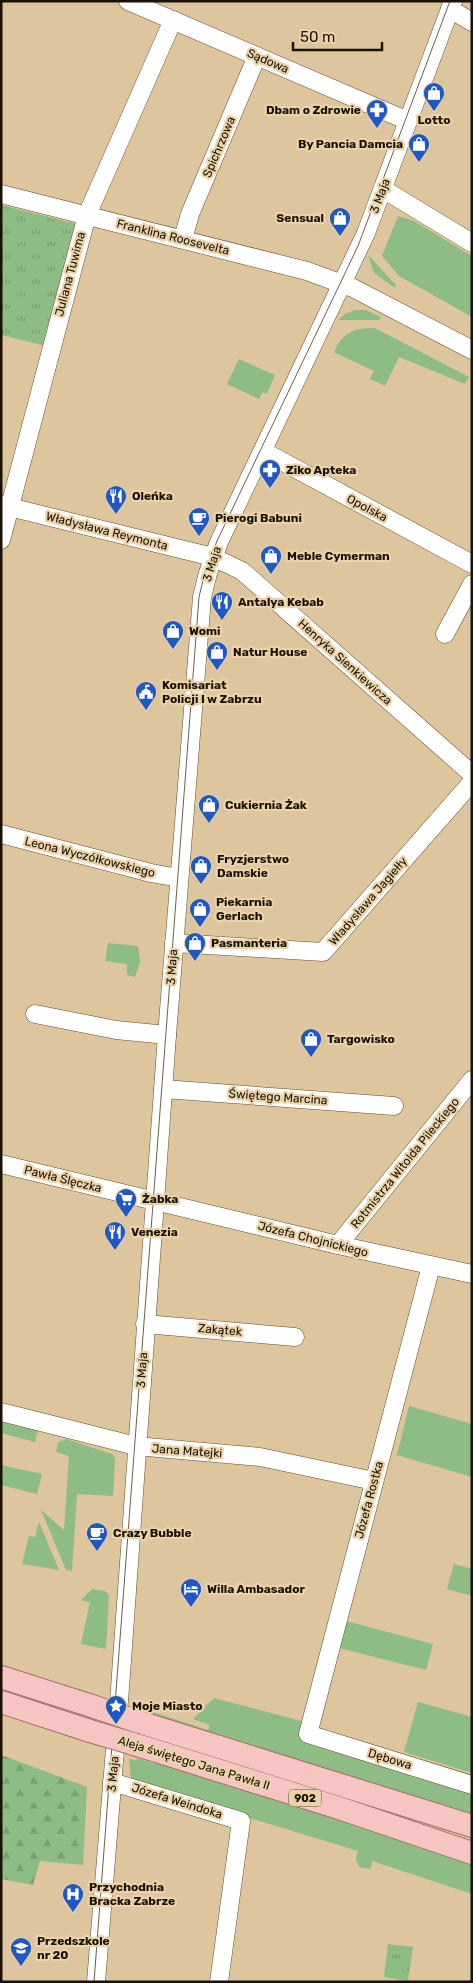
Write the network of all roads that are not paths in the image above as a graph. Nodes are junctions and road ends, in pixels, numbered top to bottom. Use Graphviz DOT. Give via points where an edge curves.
graph roads {
  1 [pos="128,1"];
  2 [pos="451,5"];
  3 [pos="173,20"];
  4 [pos="472,22"];
  5 [pos="257,56"];
  6 [pos="408,121"];
  7 [pos="383,189"];
  8 [pos="1,194"];
  9 [pos="87,215"];
  10 [pos="183,239"];
  11 [pos="472,243"];
  12 [pos="343,283"];
  13 [pos="472,350"];
  14 [pos="263,451"];
  15 [pos="6,506"];
  16 [pos="1,540"];
  17 [pos="213,557"];
  18 [pos="472,564"];
  19 [pos="472,584"];
  20 [pos="445,634"];
  21 [pos="472,774"];
  22 [pos="472,782"];
  23 [pos="1,834"];
  24 [pos="179,878"];
  25 [pos="174,943"];
  26 [pos="36,1014"];
  27 [pos="167,1035"];
  28 [pos="472,1080"];
  29 [pos="163,1089"];
  30 [pos="394,1106"];
  31 [pos="1,1164"];
  32 [pos="154,1202"];
  33 [pos="338,1246"];
  34 [pos="431,1266"];
  35 [pos="472,1274"];
  36 [pos="145,1324"];
  37 [pos="295,1337"];
  38 [pos="1,1412"];
  39 [pos="136,1446"];
  40 [pos="374,1481"];
  41 [pos="1,1677"];
  42 [pos="1,1702"];
  43 [pos="308,1734"];
  44 [pos="112,1782"];
  45 [pos="472,1784"];
  46 [pos="472,1826"];
  47 [pos="472,1854"];
  48 [pos="96,1982"];
  49 [pos="219,1982"];
  1 -- 3 [label="street, Sądowa"];
  2 -- 4 [label="street"];
  2 -- 6 [label="street, 3 Maja"];
  3 -- 5 [label="street, Sądowa"];
  3 -- 9 [label="street, Juliana Tuwima"];
  5 -- 6 [label="street, Sądowa"];
  5 -- 10 [label="street, Spichrzowa" via="190,214"];
  6 -- 7 [label="street, 3 Maja"];
  7 -- 11 [label="street"];
  7 -- 12 [label="street, 3 Maja"];
  8 -- 9 [label="street, Franklina Roosevelta"];
  9 -- 10 [label="street, Franklina Roosevelta"];
  9 -- 15 [label="street, Juliana Tuwima"];
  10 -- 12 [label="street, Franklina Roosevelta"];
  12 -- 13 [label="street, Franklina Roosevelta"];
  12 -- 14 [label="street, 3 Maja"];
  14 -- 17 [label="street, 3 Maja"];
  14 -- 18 [label="street, Opolska"];
  15 -- 16 [label="street, Juliana Tuwima"];
  15 -- 17 [label="street, Władysława Reymonta"];
  17 -- 21 [label="street, Henryka Sienkiewicza" via="242,571"];
  17 -- 24 [label="street, 3 Maja" via="202,597"];
  19 -- 20 [label="street"];
  22 -- 25 [label="street, Władysława Jagiełły" via="323,952"];
  23 -- 24 [label="street, Leona Wyczółkowskiego"];
  24 -- 25 [label="street, 3 Maja"];
  25 -- 27 [label="street, 3 Maja"];
  26 -- 27 [label="street" via="116,1030"];
  27 -- 29 [label="street, 3 Maja"];
  28 -- 33 [label="street, Rotmistrza Witolda Pileckiego"];
  29 -- 30 [label="street, Świętego Marcina"];
  29 -- 32 [label="street, 3 Maja"];
  31 -- 32 [label="street, Pawła Ślęczka"];
  32 -- 33 [label="street, Józefa Chojnickiego" via="182,1206"];
  32 -- 36 [label="street, 3 Maja"];
  33 -- 34 [label="street, Józefa Chojnickiego"];
  34 -- 35 [label="street, Józefa Chojnickiego"];
  34 -- 40 [label="street, Józefa Rostka"];
  36 -- 37 [label="street, Zakątek"];
  36 -- 39 [label="street, 3 Maja"];
  38 -- 39 [label="street, Jana Matejki"];
  39 -- 40 [label="street, Jana Matejki" via="260,1457"];
  39 -- 44 [label="street, 3 Maja"];
  40 -- 43 [label="street, Józefa Rostka"];
  41 -- 46 [label="main road, Aleja świętego Jana Pawła II / 902, bridge"];
  42 -- 47 [label="main road, Aleja świętego Jana Pawła II / 902, bridge" via="339,1808"];
  43 -- 45 [label="street, Dębowa"];
  44 -- 48 [label="street, 3 Maja"];
  44 -- 49 [label="street, Józefa Weindoka" via="241,1821"];
}
